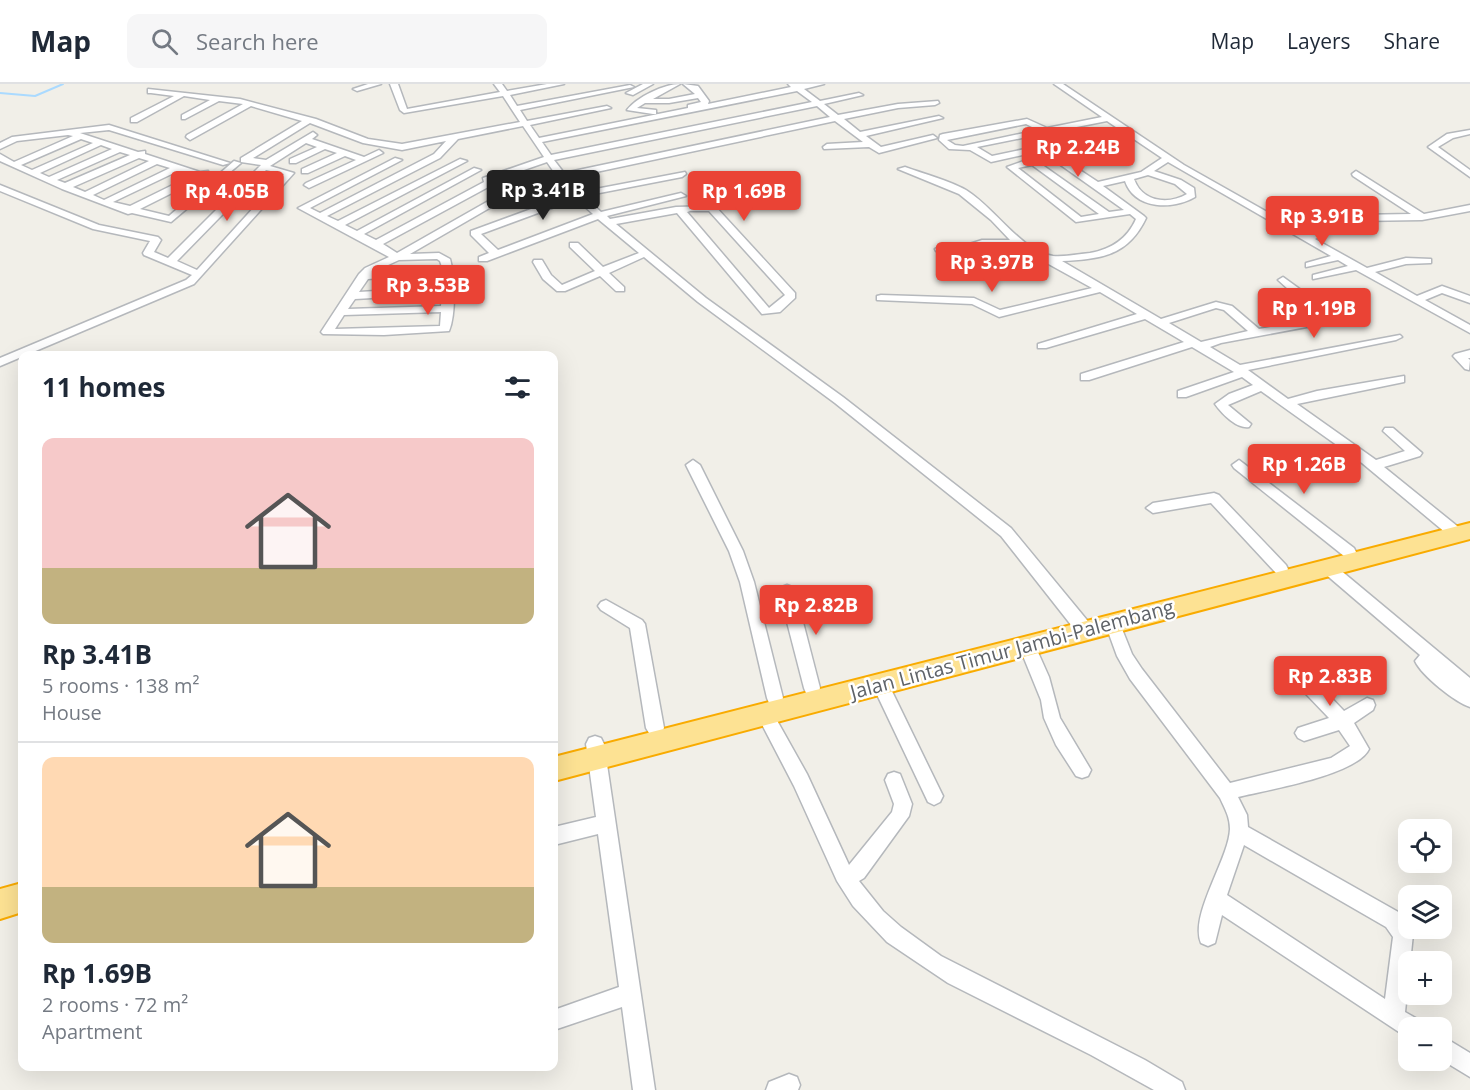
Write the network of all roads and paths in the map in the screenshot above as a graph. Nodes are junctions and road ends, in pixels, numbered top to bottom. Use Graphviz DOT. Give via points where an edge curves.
graph roads {
  1 [pos="377,84"];
  2 [pos="394,84"];
  3 [pos="498,84"];
  4 [pos="560,84"];
  5 [pos="649,84"];
  6 [pos="676,84"];
  7 [pos="687,84"];
  8 [pos="775,84"];
  9 [pos="820,84"];
  10 [pos="1058,84"];
  11 [pos="795,86"];
  12 [pos="357,89"];
  13 [pos="699,89"];
  14 [pos="151,91"];
  15 [pos="784,91"];
  16 [pos="183,94"];
  17 [pos="505,94"];
  18 [pos="860,95"];
  19 [pos="218,98"];
  20 [pos="641,101"];
  21 [pos="935,103"];
  22 [pos="249,104"];
  23 [pos="818,104"];
  24 [pos="904,106"];
  25 [pos="607,108"];
  26 [pos="515,109"];
  27 [pos="185,117"];
  28 [pos="836,118"];
  29 [pos="939,118"];
  30 [pos="1109,118"];
  31 [pos="135,120"];
  32 [pos="309,120"];
  33 [pos="924,120"];
  34 [pos="524,125"];
  35 [pos="326,126"];
  36 [pos="68,131"];
  37 [pos="1047,131"];
  38 [pos="1470,132"];
  39 [pos="53,134"];
  40 [pos="1029,134"];
  41 [pos="857,135"];
  42 [pos="80,137"];
  43 [pos="190,137"];
  44 [pos="454,138"];
  45 [pos="933,138"];
  46 [pos="15,139"];
  47 [pos="305,140"];
  48 [pos="536,141"];
  49 [pos="99,142"];
  50 [pos="30,144"];
  51 [pos="164,144"];
  52 [pos="869,144"];
  53 [pos="0,146"];
  54 [pos="325,146"];
  55 [pos="391,147"];
  56 [pos="826,147"];
  57 [pos="971,147"];
  58 [pos="119,149"];
  59 [pos="47,151"];
  60 [pos="345,153"];
  61 [pos="379,153"];
  62 [pos="137,155"];
  63 [pos="437,156"];
  64 [pos="0,157"];
  65 [pos="550,158"];
  66 [pos="1168,159"];
  67 [pos="364,160"];
  68 [pos="398,160"];
  69 [pos="156,161"];
  70 [pos="294,161"];
  71 [pos="463,161"];
  72 [pos="919,161"];
  73 [pos="1032,161"];
  74 [pos="241,162"];
  75 [pos="226,163"];
  76 [pos="14,165"];
  77 [pos="266,165"];
  78 [pos="179,167"];
  79 [pos="416,167"];
  80 [pos="902,169"];
  81 [pos="477,170"];
  82 [pos="305,171"];
  83 [pos="1148,172"];
  84 [pos="32,173"];
  85 [pos="682,174"];
  86 [pos="1356,174"];
  87 [pos="1470,174"];
  88 [pos="201,175"];
  89 [pos="562,177"];
  90 [pos="220,178"];
  91 [pos="928,178"];
  92 [pos="1129,178"];
  93 [pos="49,180"];
  94 [pos="488,182"];
  95 [pos="1096,184"];
  96 [pos="309,185"];
  97 [pos="65,187"];
  98 [pos="178,187"];
  99 [pos="0,188"];
  100 [pos="205,191"];
  101 [pos="85,195"];
  102 [pos="577,195"];
  103 [pos="681,196"];
  104 [pos="157,197"];
  105 [pos="502,197"];
  106 [pos="104,203"];
  107 [pos="191,203"];
  108 [pos="1470,208"];
  109 [pos="129,211"];
  110 [pos="681,211"];
  111 [pos="1133,211"];
  112 [pos="600,215"];
  113 [pos="319,216"];
  114 [pos="1108,216"];
  115 [pos="1422,217"];
  116 [pos="609,222"];
  117 [pos="338,225"];
  118 [pos="358,234"];
  119 [pos="1309,238"];
  120 [pos="1018,243"];
  121 [pos="376,244"];
  122 [pos="574,244"];
  123 [pos="940,249"];
  124 [pos="646,253"];
  125 [pos="496,254"];
  126 [pos="1341,256"];
  127 [pos="397,257"];
  128 [pos="483,259"];
  129 [pos="1051,259"];
  130 [pos="1427,261"];
  131 [pos="170,262"];
  132 [pos="538,262"];
  133 [pos="1310,265"];
  134 [pos="1363,269"];
  135 [pos="448,270"];
  136 [pos="603,272"];
  137 [pos="199,274"];
  138 [pos="363,276"];
  139 [pos="1317,277"];
  140 [pos="1283,280"];
  141 [pos="1096,284"];
  142 [pos="620,289"];
  143 [pos="449,290"];
  144 [pos="352,296"];
  145 [pos="881,298"];
  146 [pos="1416,300"];
  147 [pos="1470,300"];
  148 [pos="448,309"];
  149 [pos="342,312"];
  150 [pos="1145,315"];
  151 [pos="1355,315"];
  152 [pos="1470,317"];
  153 [pos="1158,323"];
  154 [pos="1312,323"];
  155 [pos="1458,324"];
  156 [pos="1470,330"];
  157 [pos="1257,333"];
  158 [pos="1396,337"];
  159 [pos="1195,345"];
  160 [pos="1042,346"];
  161 [pos="26,351"];
  162 [pos="18,354"];
  163 [pos="0,362"];
  164 [pos="1240,371"];
  165 [pos="1085,377"];
  166 [pos="1400,379"];
  167 [pos="1208,385"];
  168 [pos="1263,387"];
  169 [pos="1182,394"];
  170 [pos="1227,399"];
  171 [pos="1287,403"];
  172 [pos="1245,424"];
  173 [pos="1389,431"];
  174 [pos="693,465"];
  175 [pos="1239,465"];
  176 [pos="1374,465"];
  177 [pos="1153,508"];
  178 [pos="1462,529"];
  179 [pos="1349,552"];
  180 [pos="1328,568"];
  181 [pos="1281,569"];
  182 [pos="787,591"];
  183 [pos="606,606"];
  184 [pos="1113,623"];
  185 [pos="1081,626"];
  186 [pos="1027,646"];
  187 [pos="1423,648"];
  188 [pos="1290,666"];
  189 [pos="880,684"];
  190 [pos="812,688"];
  191 [pos="1470,688"];
  192 [pos="1470,700"];
  193 [pos="1367,705"];
  194 [pos="770,706"];
  195 [pos="1343,721"];
  196 [pos="655,728"];
  197 [pos="1304,733"];
  198 [pos="596,751"];
  199 [pos="558,755"];
  200 [pos="558,767"];
  201 [pos="1082,770"];
  202 [pos="894,780"];
  203 [pos="1226,792"];
  204 [pos="934,796"];
  205 [pos="607,823"];
  206 [pos="1239,832"];
  207 [pos="558,835"];
  208 [pos="847,877"];
  209 [pos="1216,898"];
  210 [pos="18,899"];
  211 [pos="0,904"];
  212 [pos="18,911"];
  213 [pos="0,915"];
  214 [pos="1208,936"];
  215 [pos="629,994"];
  216 [pos="1394,1016"];
  217 [pos="558,1019"];
  218 [pos="1398,1019"];
  219 [pos="1452,1054"];
  220 [pos="1470,1066"];
  221 [pos="645,1090"];
  222 [pos="1174,1090"];
  1 -- 12 [label="street"];
  2 -- 17 [label="street" via="407,111"];
  3 -- 17 [label="street"];
  4 -- 17 [label="street"];
  5 -- 26 [label="street" via="630,90 587,92"];
  6 -- 20 [label="street"];
  7 -- 13 [label="street"];
  8 -- 15 [label="street"];
  9 -- 11 [label="street"];
  10 -- 30 [label="street"];
  11 -- 15 [label="street"];
  11 -- 23 [label="street"];
  13 -- 20 [label="street" via="669,100"];
  13 -- 20 [label="street" via="705,102 700,105 632,111"];
  14 -- 16 [label="street"];
  15 -- 48 [label="street"];
  16 -- 19 [label="street"];
  16 -- 31 [label="street"];
  17 -- 26 [label="street"];
  18 -- 23 [label="street"];
  19 -- 22 [label="street"];
  19 -- 27 [label="street"];
  21 -- 24 [label="street"];
  22 -- 32 [label="street"];
  22 -- 43 [label="street"];
  23 -- 28 [label="street"];
  23 -- 65 [label="street"];
  24 -- 28 [label="street"];
  24 -- 33 [label="street"];
  25 -- 34 [label="street"];
  26 -- 34 [label="street"];
  28 -- 41 [label="street"];
  28 -- 89 [label="street"];
  29 -- 33 [label="street"];
  30 -- 37 [label="street"];
  30 -- 66 [label="street"];
  32 -- 35 [label="street"];
  32 -- 74 [label="street"];
  33 -- 41 [label="street"];
  34 -- 44 [label="street"];
  34 -- 48 [label="street"];
  35 -- 47 [label="street"];
  35 -- 55 [label="street"];
  36 -- 39 [label="street"];
  36 -- 42 [label="street"];
  36 -- 51 [label="street" via="109,127"];
  37 -- 40 [label="street"];
  37 -- 57 [label="street" via="1027,121 943,137 945,143 956,149"];
  38 -- 87 [label="street" via="1450,136 1432,147"];
  39 -- 46 [label="street"];
  39 -- 50 [label="street"];
  40 -- 57 [label="street"];
  40 -- 57 [label="street" via="1046,147 991,159"];
  41 -- 52 [label="street"];
  42 -- 49 [label="street"];
  42 -- 59 [label="street"];
  44 -- 55 [label="street"];
  44 -- 63 [label="street"];
  45 -- 52 [label="street" via="883,150"];
  46 -- 50 [label="street"];
  46 -- 53 [label="street"];
  47 -- 54 [label="street"];
  47 -- 77 [label="street"];
  48 -- 65 [label="street"];
  49 -- 58 [label="street"];
  49 -- 84 [label="street"];
  50 -- 59 [label="street"];
  51 -- 62 [label="street"];
  51 -- 75 [label="street"];
  52 -- 56 [label="street"];
  54 -- 60 [label="street"];
  54 -- 70 [label="street"];
  55 -- 61 [label="street"];
  58 -- 62 [label="street"];
  58 -- 93 [label="street"];
  59 -- 76 [label="street"];
  60 -- 67 [label="street"];
  60 -- 82 [label="street"];
  61 -- 67 [label="street"];
  61 -- 68 [label="street"];
  62 -- 69 [label="street"];
  62 -- 97 [label="street"];
  63 -- 71 [label="street"];
  63 -- 79 [label="street"];
  64 -- 76 [label="street"];
  65 -- 89 [label="street"];
  65 -- 94 [label="street"];
  66 -- 83 [label="street"];
  66 -- 119 [label="street"];
  67 -- 96 [label="street"];
  68 -- 79 [label="street"];
  68 -- 113 [label="street" via="303,208"];
  69 -- 78 [label="street"];
  69 -- 101 [label="street"];
  71 -- 81 [label="street"];
  71 -- 117 [label="street"];
  72 -- 91 [label="street"];
  73 -- 95 [label="street" via="1057,158"];
  73 -- 114 [label="street"];
  73 -- 114 [label="street" via="1011,167 1079,219"];
  74 -- 75 [label="street"];
  74 -- 77 [label="street"];
  74 -- 90 [label="street"];
  75 -- 88 [label="street"];
  76 -- 84 [label="street"];
  77 -- 131 [label="street"];
  77 -- 137 [label="street" via="290,172"];
  78 -- 88 [label="street"];
  78 -- 106 [label="street"];
  79 -- 113 [label="street"];
  80 -- 91 [label="street"];
  81 -- 94 [label="street"];
  81 -- 118 [label="street"];
  83 -- 92 [label="street"];
  83 -- 92 [label="street" via="1178,182 1192,195 1178,202 1154,202 1135,193"];
  84 -- 93 [label="street"];
  85 -- 102 [label="street"];
  86 -- 115 [label="street"];
  88 -- 90 [label="street"];
  88 -- 98 [label="street"];
  89 -- 102 [label="street"];
  89 -- 105 [label="street"];
  90 -- 100 [label="street"];
  91 -- 120 [label="street" via="962,192"];
  92 -- 95 [label="street"];
  93 -- 97 [label="street"];
  94 -- 105 [label="street"];
  94 -- 121 [label="street"];
  95 -- 111 [label="street"];
  97 -- 101 [label="street"];
  98 -- 100 [label="street"];
  98 -- 104 [label="street"];
  99 -- 131 [label="street" via="96,227 155,239 148,253"];
  100 -- 107 [label="street"];
  101 -- 106 [label="street"];
  102 -- 112 [label="street"];
  102 -- 125 [label="street" via="474,233"];
  103 -- 112 [label="street"];
  104 -- 107 [label="street"];
  104 -- 109 [label="street"];
  105 -- 127 [label="street"];
  106 -- 109 [label="street"];
  107 -- 109 [label="street" via="171,219"];
  108 -- 115 [label="street"];
  110 -- 110 [label="street" via="766,312 776,310 790,296 713,208"];
  110 -- 116 [label="street"];
  111 -- 114 [label="street"];
  111 -- 129 [label="street" via="1141,221 1130,237 1109,253"];
  112 -- 116 [label="street"];
  112 -- 125 [label="street"];
  113 -- 117 [label="street"];
  115 -- 119 [label="street" via="1356,218"];
  116 -- 124 [label="street"];
  117 -- 118 [label="street"];
  118 -- 121 [label="street"];
  119 -- 126 [label="street"];
  120 -- 123 [label="street" via="981,243 958,251"];
  120 -- 129 [label="street"];
  121 -- 127 [label="street"];
  122 -- 136 [label="street"];
  124 -- 136 [label="street"];
  124 -- 185 [label="street" via="1006,532"];
  125 -- 128 [label="street"];
  126 -- 133 [label="street"];
  126 -- 134 [label="street"];
  127 -- 135 [label="street" via="441,256"];
  127 -- 138 [label="street"];
  129 -- 141 [label="street"];
  130 -- 134 [label="street"];
  131 -- 137 [label="street"];
  132 -- 136 [label="street" via="558,289"];
  134 -- 139 [label="street"];
  134 -- 146 [label="street"];
  135 -- 138 [label="street"];
  135 -- 143 [label="street"];
  136 -- 142 [label="street"];
  137 -- 161 [label="street" via="190,282"];
  138 -- 144 [label="street"];
  140 -- 154 [label="street" via="1296,290 1278,296"];
  141 -- 145 [label="street" via="1076,297 999,314 974,301"];
  141 -- 150 [label="street"];
  143 -- 144 [label="street"];
  143 -- 148 [label="street"];
  144 -- 149 [label="street"];
  146 -- 147 [label="street" via="1442,289"];
  146 -- 155 [label="street"];
  148 -- 149 [label="street"];
  148 -- 149 [label="street" via="447,327 441,330 327,332"];
  150 -- 153 [label="street"];
  150 -- 160 [label="street"];
  151 -- 154 [label="street"];
  152 -- 155 [label="street"];
  153 -- 157 [label="street" via="1216,305 1228,308"];
  153 -- 159 [label="street"];
  154 -- 157 [label="street"];
  155 -- 156 [label="street"];
  157 -- 159 [label="street"];
  158 -- 164 [label="street"];
  159 -- 164 [label="street"];
  159 -- 165 [label="street"];
  162 -- 163 [label="street"];
  164 -- 167 [label="street"];
  164 -- 168 [label="street"];
  166 -- 171 [label="street"];
  167 -- 169 [label="street"];
  167 -- 170 [label="street"];
  168 -- 170 [label="street"];
  168 -- 171 [label="street"];
  170 -- 172 [label="street" via="1221,406"];
  171 -- 176 [label="street"];
  173 -- 176 [label="street" via="1415,453"];
  174 -- 194 [label="street" via="736,551 747,582"];
  175 -- 179 [label="street"];
  176 -- 178 [label="street"];
  177 -- 181 [label="street" via="1214,498"];
  178 -- 179 [label="highway, Jalan Lintas Timur Jambi-Palembang"];
  178 -- 180 [label="highway, Jalan Lintas Timur Jambi-Palembang"];
  179 -- 181 [label="highway, Jalan Lintas Timur Jambi-Palembang"];
  180 -- 184 [label="highway, Jalan Lintas Timur Jambi-Palembang"];
  180 -- 187 [label="street"];
  181 -- 185 [label="highway, Jalan Lintas Timur Jambi-Palembang"];
  182 -- 190 [label="street"];
  183 -- 196 [label="street" via="637,624"];
  184 -- 185 [label="highway, Jalan Lintas Timur Jambi-Palembang"];
  184 -- 203 [label="street" via="1136,674"];
  185 -- 186 [label="highway, Jalan Lintas Timur Jambi-Palembang"];
  185 -- 190 [label="highway, Jalan Lintas Timur Jambi-Palembang"];
  186 -- 189 [label="highway, Jalan Lintas Timur Jambi-Palembang"];
  186 -- 201 [label="street" via="1049,700 1052,718"];
  187 -- 191 [label="street"];
  187 -- 192 [label="street" via="1417,653 1423,660 1443,681"];
  188 -- 195 [label="street"];
  189 -- 194 [label="highway, Jalan Lintas Timur Jambi-Palembang"];
  189 -- 204 [label="street"];
  190 -- 194 [label="highway, Jalan Lintas Timur Jambi-Palembang"];
  193 -- 195 [label="street"];
  194 -- 196 [label="highway, Jalan Lintas Timur Jambi-Palembang"];
  194 -- 198 [label="highway, Jalan Lintas Timur Jambi-Palembang"];
  194 -- 208 [label="street"];
  195 -- 197 [label="street"];
  195 -- 203 [label="street" via="1360,749 1335,765"];
  196 -- 198 [label="highway, Jalan Lintas Timur Jambi-Palembang"];
  198 -- 199 [label="highway, Jalan Lintas Timur Jambi-Palembang"];
  198 -- 200 [label="highway, Jalan Lintas Timur Jambi-Palembang"];
  198 -- 205 [label="street"];
  202 -- 208 [label="street" via="903,804 900,816 857,872"];
  203 -- 206 [label="street" via="1238,815"];
  205 -- 207 [label="street"];
  205 -- 215 [label="street"];
  206 -- 209 [label="street"];
  206 -- 216 [label="street" via="1397,925 1403,934"];
  208 -- 222 [label="street" via="880,922 913,950 959,978 1140,1068"];
  209 -- 214 [label="street"];
  209 -- 216 [label="street"];
  210 -- 211 [label="highway"];
  212 -- 213 [label="highway"];
  215 -- 217 [label="street"];
  215 -- 221 [label="street"];
  216 -- 218 [label="street"];
  219 -- 220 [label="street"];
}
